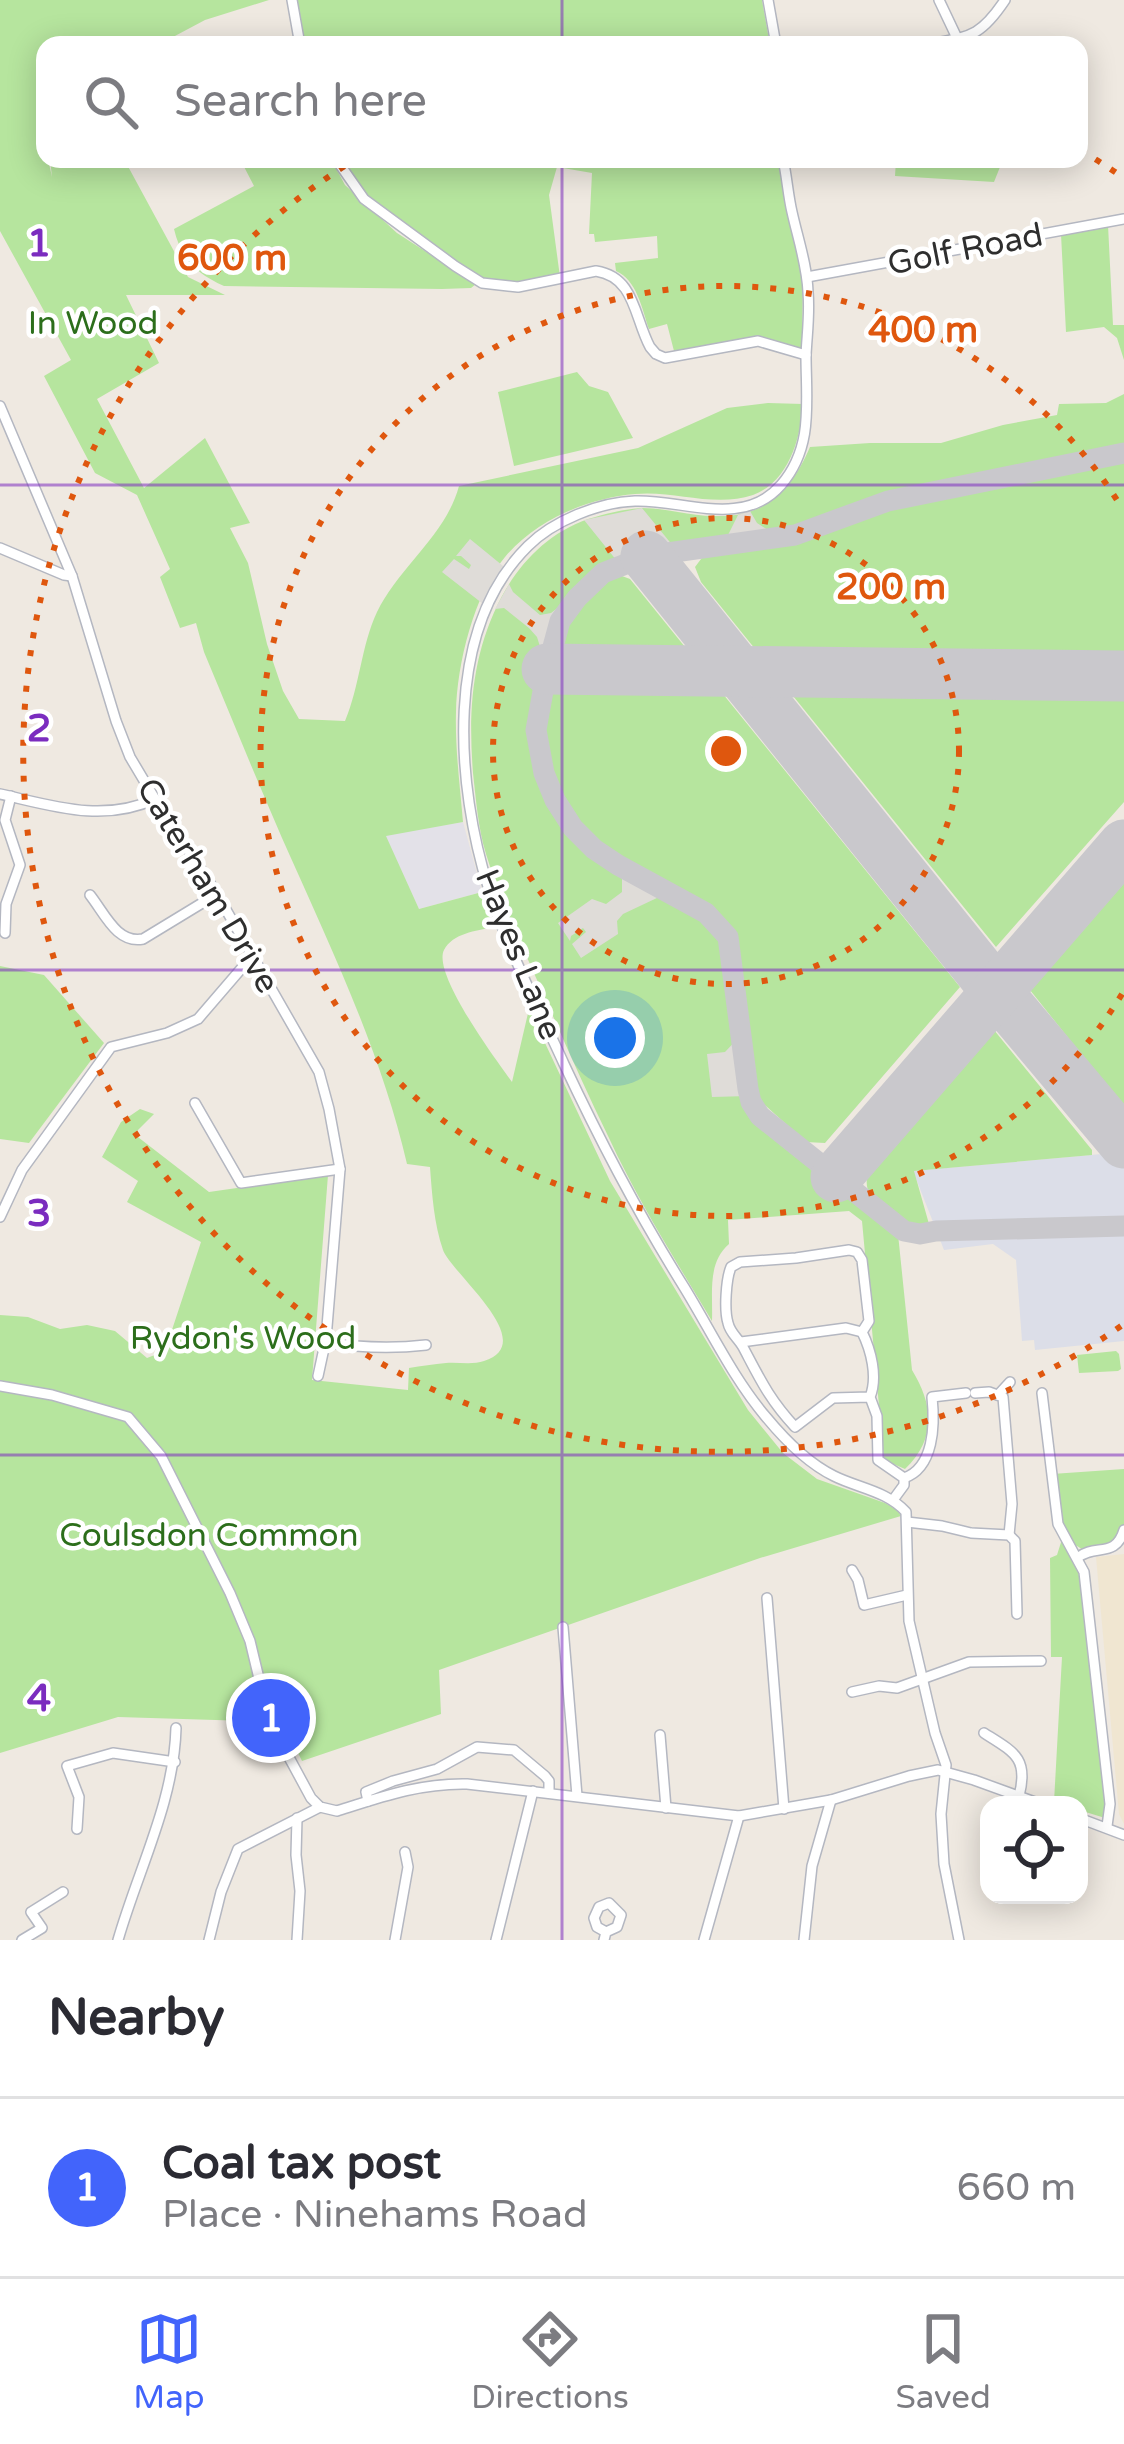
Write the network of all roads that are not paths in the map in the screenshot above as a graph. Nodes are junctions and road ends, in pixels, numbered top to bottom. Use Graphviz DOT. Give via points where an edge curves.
graph roads {
  1 [pos="292,0"];
  2 [pos="768,0"];
  3 [pos="939,0"];
  4 [pos="1006,0"];
  5 [pos="298,36"];
  6 [pos="774,36"];
  7 [pos="956,36"];
  8 [pos="965,36"];
  9 [pos="342,168"];
  10 [pos="785,168"];
  11 [pos="1124,219"];
  12 [pos="807,278"];
  13 [pos="806,355"];
  14 [pos="0,406"];
  15 [pos="0,548"];
  16 [pos="72,575"];
  17 [pos="5,795"];
  18 [pos="154,800"];
  19 [pos="217,894"];
  20 [pos="91,896"];
  21 [pos="5,933"];
  22 [pos="253,955"];
  23 [pos="195,1102"];
  24 [pos="340,1168"];
  25 [pos="0,1216"];
  26 [pos="862,1332"];
  27 [pos="325,1342"];
  28 [pos="741,1342"];
  29 [pos="426,1345"];
  30 [pos="318,1376"];
  31 [pos="1010,1382"];
  32 [pos="0,1386"];
  33 [pos="1042,1393"];
  34 [pos="998,1395"];
  35 [pos="870,1397"];
  36 [pos="904,1478"];
  37 [pos="893,1500"];
  38 [pos="907,1522"];
  39 [pos="1124,1530"];
  40 [pos="1010,1535"];
  41 [pos="1077,1558"];
  42 [pos="852,1570"];
  43 [pos="908,1595"];
  44 [pos="766,1598"];
  45 [pos="1017,1614"];
  46 [pos="563,1627"];
  47 [pos="1041,1661"];
  48 [pos="923,1680"];
  49 [pos="852,1692"];
  50 [pos="176,1728"];
  51 [pos="984,1733"];
  52 [pos="660,1735"];
  53 [pos="175,1762"];
  54 [pos="946,1774"];
  55 [pos="533,1791"];
  56 [pos="549,1793"];
  57 [pos="577,1796"];
  58 [pos="1019,1796"];
  59 [pos="831,1800"];
  60 [pos="368,1801"];
  61 [pos="320,1807"];
  62 [pos="666,1808"];
  63 [pos="784,1809"];
  64 [pos="739,1816"];
  65 [pos="297,1818"];
  66 [pos="1088,1821"];
  67 [pos="1107,1826"];
  68 [pos="77,1829"];
  69 [pos="1122,1833"];
  70 [pos="405,1852"];
  71 [pos="63,1892"];
  72 [pos="22,1940"];
  73 [pos="118,1940"];
  74 [pos="208,1940"];
  75 [pos="297,1940"];
  76 [pos="394,1940"];
  77 [pos="496,1940"];
  78 [pos="704,1940"];
  79 [pos="804,1940"];
  80 [pos="959,1940"];
  1 -- 5 [label="street"];
  2 -- 6 [label="street"];
  3 -- 7 [label="street"];
  4 -- 8 [label="street" via="987,26"];
  9 -- 13 [label="street" via="364,200 482,283 518,287 608,272 621,280 650,347 665,358 758,340"];
  10 -- 12 [label="street, Hayes Lane"];
  11 -- 12 [label="street, Golf Road"];
  12 -- 13 [label="street, Hayes Lane"];
  13 -- 37 [label="street, Hayes Lane" via="807,429 774,492 733,509 607,506 530,544 494,592 472,652 465,764 489,891 638,1211 769,1421 822,1469"];
  14 -- 16 [label="street, Caterham Drive"];
  15 -- 16 [label="street"];
  16 -- 18 [label="street, Caterham Drive" via="116,721"];
  17 -- 18 [label="street" via="77,812"];
  17 -- 21 [label="street" via="20,865"];
  18 -- 19 [label="street, Caterham Drive"];
  19 -- 20 [label="street" via="130,941"];
  19 -- 22 [label="street, Caterham Drive"];
  22 -- 24 [label="street, Caterham Drive" via="319,1072"];
  22 -- 25 [label="street" via="198,1018 111,1047 22,1170"];
  23 -- 24 [label="street" via="242,1184"];
  24 -- 27 [label="street, Caterham Drive"];
  26 -- 28 [label="street"];
  26 -- 28 [label="street" via="869,1322 862,1260 849,1250 731,1267 726,1315"];
  26 -- 35 [label="street"];
  27 -- 29 [label="street"];
  27 -- 30 [label="street, Caterham Drive"];
  28 -- 35 [label="street" via="756,1377 795,1427 833,1398"];
  31 -- 34 [label="street"];
  32 -- 61 [label="street" via="103,1408 138,1429 170,1472 230,1593 278,1737"];
  33 -- 41 [label="street" via="1058,1524"];
  34 -- 36 [label="street" via="932,1397 923,1465"];
  34 -- 40 [label="street"];
  35 -- 36 [label="street" via="878,1460"];
  36 -- 37 [label="street"];
  37 -- 38 [label="street"];
  38 -- 40 [label="street"];
  38 -- 43 [label="street"];
  39 -- 41 [label="street" via="1120,1544"];
  40 -- 45 [label="street"];
  41 -- 67 [label="street"];
  42 -- 43 [label="street" via="864,1605"];
  43 -- 48 [label="street"];
  44 -- 63 [label="street"];
  46 -- 57 [label="street"];
  47 -- 48 [label="street" via="969,1662"];
  48 -- 49 [label="street"];
  48 -- 54 [label="street"];
  50 -- 53 [label="street"];
  51 -- 58 [label="street" via="1018,1757"];
  52 -- 62 [label="street"];
  53 -- 68 [label="street" via="113,1754 67,1766 79,1798"];
  53 -- 73 [label="street"];
  54 -- 58 [label="street"];
  54 -- 59 [label="street" via="926,1772"];
  54 -- 80 [label="street" via="942,1846"];
  55 -- 56 [label="street"];
  55 -- 60 [label="street" via="439,1783"];
  55 -- 77 [label="street"];
  56 -- 57 [label="street"];
  56 -- 60 [label="street" via="545,1776 514,1750 477,1747 366,1792"];
  57 -- 62 [label="street"];
  59 -- 63 [label="street"];
  59 -- 79 [label="street" via="812,1866"];
  60 -- 61 [label="street" via="337,1811"];
  61 -- 65 [label="street"];
  62 -- 64 [label="street"];
  63 -- 64 [label="street"];
  64 -- 78 [label="street"];
  65 -- 74 [label="street" via="238,1849"];
  65 -- 75 [label="street"];
  66 -- 67 [label="street"];
  67 -- 69 [label="street"];
  70 -- 76 [label="street"];
  71 -- 72 [label="street" via="31,1912 42,1928"];
}
